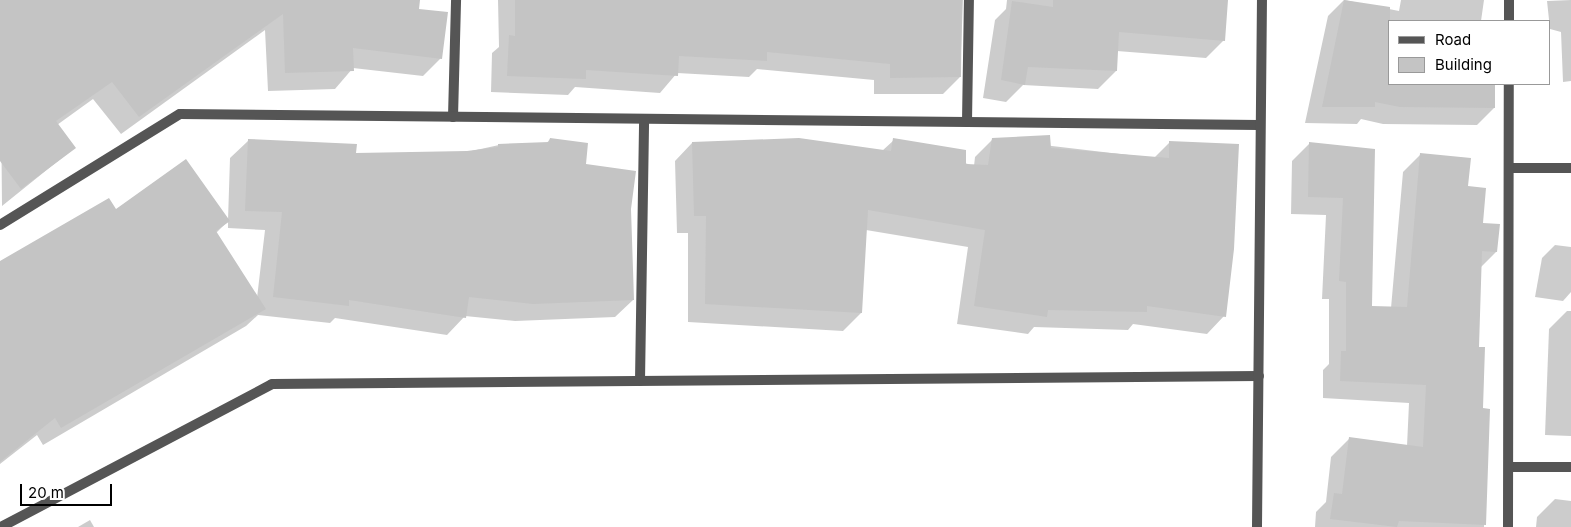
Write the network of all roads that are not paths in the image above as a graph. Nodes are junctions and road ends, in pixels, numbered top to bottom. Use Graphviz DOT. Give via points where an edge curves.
graph roads {
  1 [pos="456,0"];
  2 [pos="969,0"];
  3 [pos="1262,0"];
  4 [pos="1509,0"];
  5 [pos="1509,20"];
  6 [pos="1509,85"];
  7 [pos="453,117"];
  8 [pos="644,119"];
  9 [pos="967,122"];
  10 [pos="1260,125"];
  11 [pos="1509,168"];
  12 [pos="1571,168"];
  13 [pos="0,225"];
  14 [pos="1259,376"];
  15 [pos="640,381"];
  16 [pos="1508,467"];
  17 [pos="1571,467"];
  18 [pos="1,527"];
  19 [pos="1257,527"];
  20 [pos="1508,527"];
  1 -- 7 [label="street"];
  2 -- 9 [label="street"];
  3 -- 10 [label="street"];
  4 -- 5 [label="street"];
  6 -- 11 [label="street"];
  7 -- 8 [label="street"];
  7 -- 13 [label="street" via="180,114"];
  8 -- 9 [label="street"];
  8 -- 15 [label="street"];
  9 -- 10 [label="street"];
  10 -- 14 [label="street"];
  11 -- 12 [label="street"];
  11 -- 16 [label="street"];
  14 -- 15 [label="street"];
  14 -- 19 [label="street"];
  15 -- 18 [label="street" via="272,384"];
  16 -- 17 [label="street"];
  16 -- 20 [label="street"];
}
